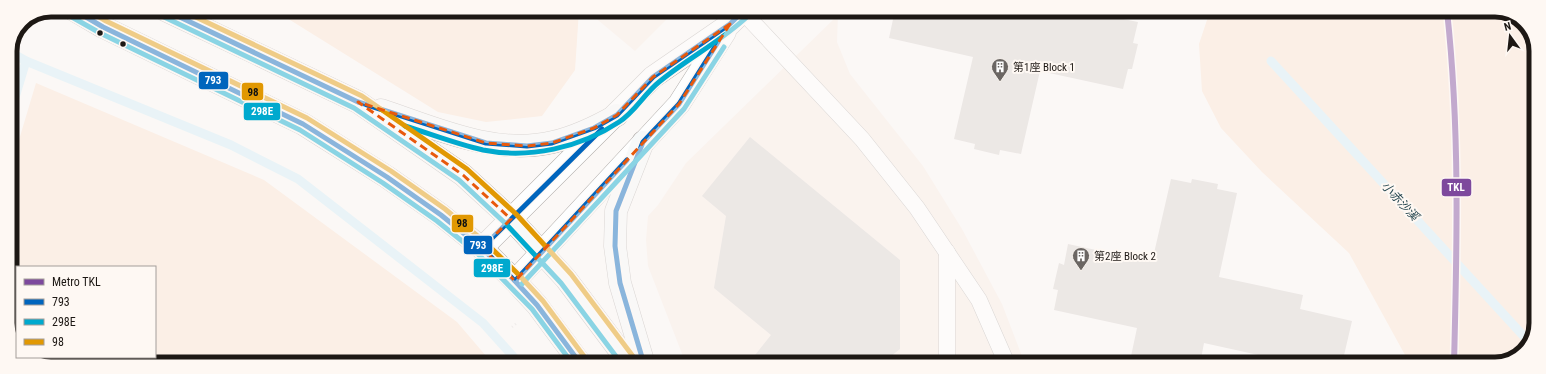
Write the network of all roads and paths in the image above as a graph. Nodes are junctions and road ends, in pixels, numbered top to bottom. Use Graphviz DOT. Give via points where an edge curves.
graph roads {
  1 [pos="86,17"];
  2 [pos="180,17"];
  3 [pos="736,17"];
  4 [pos="738,17"];
  5 [pos="741,17"];
  6 [pos="358,102"];
  7 [pos="617,115"];
  8 [pos="643,142"];
  9 [pos="511,219"];
  10 [pos="482,248"];
  11 [pos="947,252"];
  12 [pos="542,253"];
  13 [pos="515,281"];
  14 [pos="518,322"];
  15 [pos="512,327"];
  16 [pos="575,357"];
  17 [pos="624,357"];
  18 [pos="642,357"];
  19 [pos="947,357"];
  20 [pos="1004,357"];
  1 -- 10 [label="main road" via="303,124 387,177"];
  2 -- 6 [label="main road"];
  3 -- 7 [label="street" via="653,77"];
  4 -- 8 [label="street" via="679,104"];
  5 -- 11 [label="lane" via="862,139 917,208"];
  6 -- 7 [label="main road" via="486,143 505,145 527,146 552,142 594,128"];
  6 -- 9 [label="main road" via="463,175"];
  7 -- 9 [label="street"];
  8 -- 12 [label="street"];
  8 -- 18 [label="main road" via="616,211 615,246 620,283"];
  9 -- 10 [label="street"];
  9 -- 12 [label="main road"];
  10 -- 13 [label="main road"];
  11 -- 19 [label="lane"];
  11 -- 20 [label="lane" via="979,300"];
  12 -- 13 [label="street"];
  12 -- 17 [label="main road" via="566,279"];
  13 -- 16 [label="main road"];
  14 -- 15 [label="path"];
}
